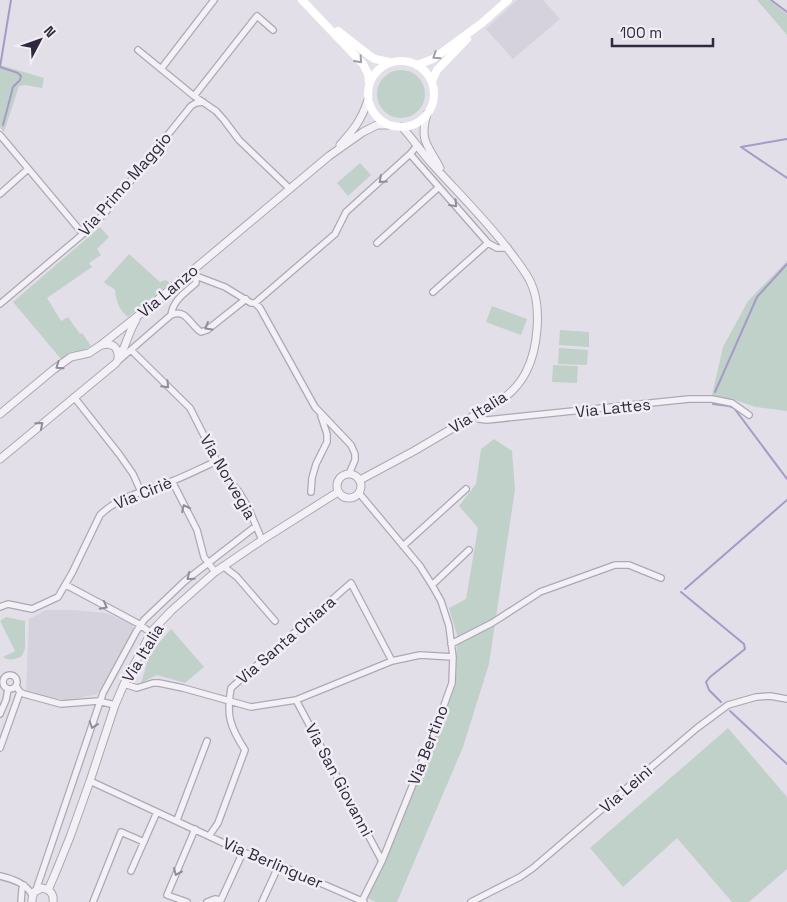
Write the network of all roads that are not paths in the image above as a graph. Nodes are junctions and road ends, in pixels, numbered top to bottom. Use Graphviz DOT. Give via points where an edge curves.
graph roads {
  1 [pos="214,0"];
  2 [pos="302,0"];
  3 [pos="508,0"];
  4 [pos="315,12"];
  5 [pos="482,23"];
  6 [pos="273,30"];
  7 [pos="138,50"];
  8 [pos="391,62"];
  9 [pos="417,65"];
  10 [pos="161,69"];
  11 [pos="432,81"];
  12 [pos="369,86"];
  13 [pos="194,96"];
  14 [pos="368,100"];
  15 [pos="203,102"];
  16 [pos="427,114"];
  17 [pos="388,125"];
  18 [pos="402,127"];
  19 [pos="0,135"];
  20 [pos="417,146"];
  21 [pos="410,154"];
  22 [pos="329,156"];
  23 [pos="28,169"];
  24 [pos="444,177"];
  25 [pos="439,187"];
  26 [pos="290,189"];
  27 [pos="0,194"];
  28 [pos="83,234"];
  29 [pos="377,242"];
  30 [pos="488,243"];
  31 [pos="508,248"];
  32 [pos="194,274"];
  33 [pos="434,292"];
  34 [pos="246,300"];
  35 [pos="255,303"];
  36 [pos="0,304"];
  37 [pos="138,315"];
  38 [pos="171,315"];
  39 [pos="102,345"];
  40 [pos="132,350"];
  41 [pos="116,362"];
  42 [pos="74,397"];
  43 [pos="0,414"];
  44 [pos="321,414"];
  45 [pos="475,415"];
  46 [pos="749,415"];
  47 [pos="2,458"];
  48 [pos="217,461"];
  49 [pos="349,474"];
  50 [pos="360,480"];
  51 [pos="172,482"];
  52 [pos="466,489"];
  53 [pos="141,492"];
  54 [pos="311,492"];
  55 [pos="338,492"];
  56 [pos="359,493"];
  57 [pos="256,526"];
  58 [pos="262,540"];
  59 [pos="403,546"];
  60 [pos="469,550"];
  61 [pos="208,563"];
  62 [pos="223,566"];
  63 [pos="216,572"];
  64 [pos="661,578"];
  65 [pos="432,584"];
  66 [pos="66,585"];
  67 [pos="0,607"];
  68 [pos="275,621"];
  69 [pos="140,625"];
  70 [pos="152,633"];
  71 [pos="452,644"];
  72 [pos="453,657"];
  73 [pos="392,661"];
  74 [pos="2,678"];
  75 [pos="124,684"];
  76 [pos="8,689"];
  77 [pos="18,689"];
  78 [pos="787,699"];
  79 [pos="296,700"];
  80 [pos="101,701"];
  81 [pos="228,701"];
  82 [pos="115,705"];
  83 [pos="0,714"];
  84 [pos="207,741"];
  85 [pos="0,748"];
  86 [pos="90,781"];
  87 [pos="157,812"];
  88 [pos="177,820"];
  89 [pos="195,829"];
  90 [pos="209,836"];
  91 [pos="144,842"];
  92 [pos="243,852"];
  93 [pos="382,861"];
  94 [pos="279,865"];
  95 [pos="131,872"];
  96 [pos="0,876"];
  97 [pos="24,885"];
  98 [pos="48,890"];
  99 [pos="34,896"];
  100 [pos="20,902"];
  101 [pos="53,902"];
  102 [pos="92,902"];
  103 [pos="188,902"];
  104 [pos="207,902"];
  105 [pos="262,902"];
  106 [pos="363,902"];
  107 [pos="471,902"];
  1 -- 10 [label="street"];
  2 -- 4 [label="main road"];
  3 -- 5 [label="main road"];
  4 -- 8 [label="main road" via="370,56"];
  4 -- 12 [label="main road, one-way" via="364,64"];
  5 -- 9 [label="main road, one-way" via="433,59"];
  5 -- 11 [label="main road" via="437,70"];
  6 -- 13 [label="street" via="257,16"];
  7 -- 10 [label="street"];
  8 -- 9 [label="main road"];
  8 -- 12 [label="main road" via="377,71"];
  9 -- 11 [label="main road"];
  10 -- 13 [label="street"];
  11 -- 16 [label="main road" via="433,102"];
  12 -- 14 [label="main road"];
  13 -- 15 [label="street"];
  14 -- 17 [label="main road" via="373,112"];
  14 -- 22 [label="street, Via Lanzo" via="359,123"];
  15 -- 26 [label="street" via="221,116 239,140"];
  15 -- 28 [label="street, Via Primo Maggio" via="191,106 104,214"];
  16 -- 18 [label="main road" via="416,124"];
  16 -- 24 [label="street, Via Italia" via="423,135"];
  17 -- 18 [label="main road"];
  17 -- 22 [label="street, Via Lanzo" via="377,125 363,132"];
  18 -- 20 [label="street, Via Italia"];
  19 -- 23 [label="street"];
  20 -- 21 [label="street"];
  20 -- 24 [label="street, Via Italia"];
  21 -- 25 [label="street"];
  21 -- 35 [label="street, one-way" via="346,212 335,234"];
  22 -- 26 [label="street, Via Lanzo"];
  23 -- 27 [label="street"];
  23 -- 28 [label="street"];
  24 -- 31 [label="street, Via Italia"];
  25 -- 29 [label="street"];
  25 -- 30 [label="street, one-way"];
  26 -- 32 [label="street, Via Lanzo"];
  28 -- 36 [label="street, Via Primo Maggio"];
  30 -- 31 [label="street"];
  30 -- 33 [label="street"];
  31 -- 45 [label="street, Via Italia" via="531,281 536,295 538,321 532,356 525,373 510,393"];
  32 -- 34 [label="street"];
  32 -- 37 [label="street, Via Lanzo"];
  32 -- 38 [label="street" via="196,283 176,302"];
  34 -- 35 [label="street"];
  34 -- 38 [label="street, one-way" via="201,332 181,314"];
  35 -- 44 [label="street"];
  37 -- 39 [label="street, Via Lanzo"];
  37 -- 41 [label="street"];
  38 -- 40 [label="street"];
  39 -- 41 [label="street" via="116,348"];
  39 -- 43 [label="street, Via Lanzo, one-way" via="89,353 71,357"];
  40 -- 41 [label="street"];
  40 -- 48 [label="street, Via Norvegia, one-way" via="190,408"];
  41 -- 42 [label="street"];
  47 -- 42 [label="street, one-way"];
  42 -- 53 [label="street" via="119,454"];
  44 -- 49 [label="street" via="351,445 355,460"];
  44 -- 54 [label="street" via="327,442 316,464"];
  45 -- 46 [label="street, Via Lattes" via="487,420 712,399 732,403"];
  45 -- 50 [label="street, Via Italia"];
  48 -- 51 [label="street, Via Ciriè"];
  48 -- 57 [label="street, Via Norvegia" via="239,492"];
  49 -- 50 [label="street"];
  49 -- 55 [label="street" via="339,479"];
  50 -- 56 [label="street"];
  51 -- 53 [label="street, Via Ciriè"];
  61 -- 51 [label="street, one-way" via="197,530"];
  52 -- 59 [label="street"];
  53 -- 66 [label="street, Via Ciriè" via="115,502 100,515"];
  55 -- 56 [label="street" via="348,498"];
  55 -- 58 [label="street, Via Italia"];
  56 -- 59 [label="street, Via Bertino"];
  57 -- 58 [label="street, Via Norvegia"];
  57 -- 61 [label="street, Via Italia"];
  58 -- 62 [label="street, Via Italia"];
  59 -- 65 [label="street, Via Bertino"];
  60 -- 65 [label="street"];
  61 -- 63 [label="street"];
  61 -- 69 [label="street, Via Italia, one-way"];
  62 -- 63 [label="street, Via Italia"];
  62 -- 68 [label="street"];
  63 -- 70 [label="street, Via Italia" via="171,611"];
  64 -- 71 [label="street" via="629,566 615,565 540,592"];
  65 -- 71 [label="street, Via Bertino" via="442,601"];
  66 -- 67 [label="street, Via Ciriè" via="58,596 32,609 8,604"];
  66 -- 69 [label="street, one-way"];
  69 -- 70 [label="street"];
  69 -- 80 [label="street, Via Italia"];
  70 -- 75 [label="street, Via Italia"];
  71 -- 72 [label="street, Via Bertino"];
  72 -- 73 [label="street" via="420,655"];
  72 -- 93 [label="street, Via Bertino" via="452,683"];
  73 -- 79 [label="street"];
  73 -- 81 [label="street, Via Santa Chiara" via="351,583 231,688"];
  74 -- 76 [label="street"];
  74 -- 77 [label="street" via="14,676"];
  75 -- 81 [label="street" via="137,688 159,683"];
  75 -- 82 [label="street, Via Italia"];
  76 -- 77 [label="street"];
  76 -- 83 [label="street"];
  77 -- 80 [label="street" via="24,694 62,704"];
  77 -- 85 [label="street"];
  78 -- 107 [label="street, Via Leinì" via="756,697 728,705 533,868"];
  79 -- 81 [label="street" via="251,707"];
  79 -- 93 [label="street, Via San Giovanni"];
  80 -- 82 [label="street"];
  80 -- 99 [label="street, Via Italia, one-way"];
  81 -- 90 [label="street" via="230,723 246,750 218,823"];
  82 -- 86 [label="street, Via Italia"];
  84 -- 88 [label="street"];
  86 -- 87 [label="street, Via Berlinguer"];
  86 -- 98 [label="street, Via Italia"];
  87 -- 88 [label="street, Via Berlinguer"];
  87 -- 91 [label="street"];
  88 -- 89 [label="street, Via Berlinguer"];
  89 -- 90 [label="street, Via Berlinguer"];
  89 -- 103 [label="street, one-way" via="167,894"];
  90 -- 92 [label="street, Via Berlinguer"];
  91 -- 95 [label="street"];
  91 -- 102 [label="street" via="121,832"];
  92 -- 94 [label="street, Via Berlinguer"];
  92 -- 104 [label="street" via="221,900"];
  93 -- 106 [label="street, Via Bertino"];
  94 -- 105 [label="street"];
  94 -- 106 [label="street, Via Berlinguer"];
  96 -- 97 [label="street"];
  97 -- 99 [label="street"];
  97 -- 100 [label="street"];
  98 -- 99 [label="street" via="42,888"];
  98 -- 101 [label="street"];
}
